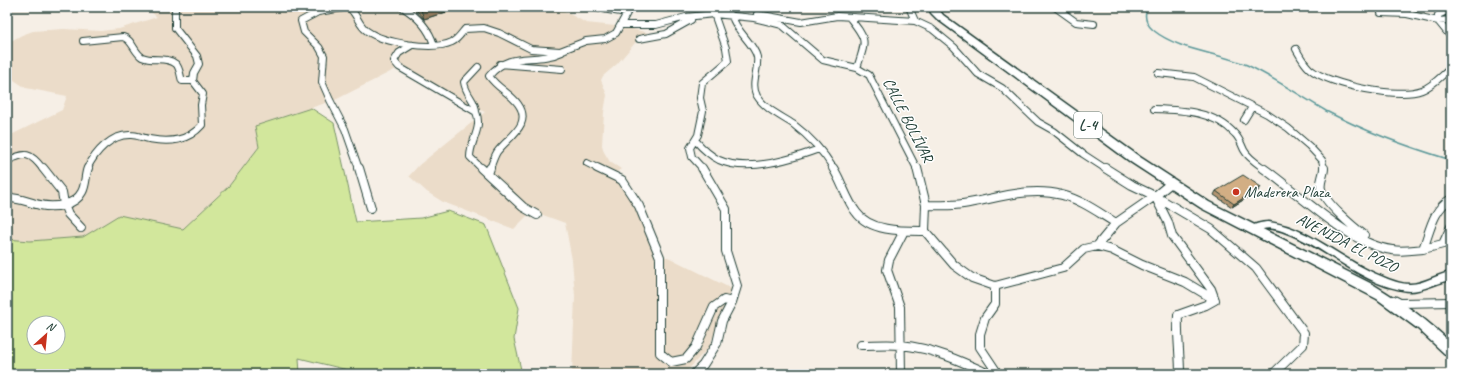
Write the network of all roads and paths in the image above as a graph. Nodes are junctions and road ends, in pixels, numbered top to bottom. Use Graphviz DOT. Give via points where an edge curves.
graph roads {
  1 [pos="175,7"];
  2 [pos="349,7"];
  3 [pos="402,7"];
  4 [pos="590,7"];
  5 [pos="909,7"];
  6 [pos="933,7"];
  7 [pos="1055,7"];
  8 [pos="1451,9"];
  9 [pos="714,10"];
  10 [pos="1381,13"];
  11 [pos="702,16"];
  12 [pos="732,16"];
  13 [pos="849,17"];
  14 [pos="1451,20"];
  15 [pos="915,21"];
  16 [pos="1438,21"];
  17 [pos="1094,24"];
  18 [pos="621,25"];
  19 [pos="1451,37"];
  20 [pos="640,39"];
  21 [pos="83,41"];
  22 [pos="412,45"];
  23 [pos="434,45"];
  24 [pos="567,48"];
  25 [pos="1296,49"];
  26 [pos="498,64"];
  27 [pos="478,67"];
  28 [pos="857,68"];
  29 [pos="1451,68"];
  30 [pos="562,69"];
  31 [pos="1158,73"];
  32 [pos="193,81"];
  33 [pos="1252,107"];
  34 [pos="1154,109"];
  35 [pos="476,112"];
  36 [pos="1244,120"];
  37 [pos="695,140"];
  38 [pos="819,149"];
  39 [pos="7,161"];
  40 [pos="587,163"];
  41 [pos="488,174"];
  42 [pos="1171,183"];
  43 [pos="1155,196"];
  44 [pos="7,198"];
  45 [pos="1451,199"];
  46 [pos="64,204"];
  47 [pos="926,205"];
  48 [pos="371,208"];
  49 [pos="536,215"];
  50 [pos="1116,222"];
  51 [pos="1451,227"];
  52 [pos="81,228"];
  53 [pos="925,230"];
  54 [pos="1252,230"];
  55 [pos="904,231"];
  56 [pos="1098,246"];
  57 [pos="1423,249"];
  58 [pos="1400,251"];
  59 [pos="1451,276"];
  60 [pos="995,286"];
  61 [pos="1370,289"];
  62 [pos="1215,300"];
  63 [pos="732,302"];
  64 [pos="1451,302"];
  65 [pos="860,345"];
  66 [pos="901,345"];
  67 [pos="1451,351"];
  68 [pos="694,374"];
  69 [pos="901,374"];
  70 [pos="989,374"];
  71 [pos="998,374"];
  72 [pos="1180,374"];
  73 [pos="1273,374"];
  1 -- 32 [label="street" via="175,28 197,56 199,64"];
  2 -- 22 [label="street" via="367,31"];
  2 -- 48 [label="street" via="315,13 301,21 301,26 324,55 325,62 320,74 323,84 353,150"];
  3 -- 23 [label="street" via="415,16 428,31"];
  4 -- 18 [label="street" via="627,13"];
  5 -- 15 [label="street"];
  6 -- 42 [label="main road, L-4" via="940,17"];
  7 -- 17 [label="street" via="1074,22 1083,25"];
  8 -- 16 [label="street" via="1438,16"];
  9 -- 11 [label="street"];
  9 -- 12 [label="street, CALLE BOLÍVAR"];
  9 -- 13 [label="street" via="749,12 796,22 827,17"];
  9 -- 37 [label="street" via="718,29 728,53 728,61 702,83 702,111"];
  10 -- 16 [label="street" via="1406,14"];
  11 -- 18 [label="street" via="686,17 656,25"];
  11 -- 20 [label="street" via="683,22 672,32"];
  12 -- 28 [label="street, CALLE BOLÍVAR" via="782,25 823,60"];
  12 -- 38 [label="street" via="733,22 757,56 754,89 758,96 768,108 789,121"];
  13 -- 15 [label="street"];
  13 -- 28 [label="street" via="862,33 865,42"];
  14 -- 16 [label="street"];
  15 -- 43 [label="street" via="932,29 954,47 978,74 1002,88 1038,122 1132,185"];
  16 -- 19 [label="street"];
  18 -- 24 [label="street" via="616,33 605,38"];
  21 -- 32 [label="street" via="127,38 144,58 175,63 179,67 182,81"];
  22 -- 23 [label="street"];
  22 -- 35 [label="street" via="394,58 399,67"];
  23 -- 24 [label="street" via="452,42 465,29 484,28 531,48 560,51"];
  24 -- 26 [label="street" via="555,56 516,59"];
  25 -- 29 [label="street" via="1314,72 1338,82 1378,91 1422,91"];
  26 -- 30 [label="street"];
  26 -- 41 [label="street" via="488,76 516,101 523,120 516,133 497,152"];
  27 -- 35 [label="street" via="464,82 465,91 476,106"];
  28 -- 47 [label="street, CALLE BOLÍVAR" via="870,75 907,145 916,164"];
  31 -- 33 [label="street" via="1195,78"];
  32 -- 46 [label="street" via="203,94 200,105 202,125 197,132 187,139 176,142 161,142 129,135 115,138 103,145 93,159 84,174 83,191 74,200"];
  33 -- 36 [label="street"];
  33 -- 58 [label="street" via="1282,122 1319,156 1324,166 1321,191 1348,221 1372,240"];
  34 -- 58 [label="street" via="1187,111 1216,119 1232,131 1247,154 1336,222 1368,242 1389,250"];
  35 -- 41 [label="street" via="480,118 479,124 469,152 470,157"];
  37 -- 38 [label="street" via="709,154 734,164 764,164 798,157"];
  37 -- 63 [label="street" via="690,148 692,157 704,170 726,209 726,251 737,286"];
  38 -- 55 [label="street" via="840,179 858,214 869,222"];
  39 -- 46 [label="street" via="23,154 34,157 62,192"];
  40 -- 63 [label="street" via="622,180 639,206 660,257 660,353 671,362 686,359 696,347 714,307 724,300"];
  41 -- 49 [label="street" via="523,207"];
  42 -- 43 [label="street"];
  42 -- 54 [label="main road, L-4" via="1205,206"];
  43 -- 50 [label="street"];
  43 -- 62 [label="street" via="1172,236 1211,289"];
  43 -- 73 [label="street" via="1211,229 1256,268 1304,333 1303,346"];
  44 -- 46 [label="street" via="47,207"];
  45 -- 57 [label="street" via="1442,205 1437,213"];
  46 -- 52 [label="street" via="68,214"];
  47 -- 50 [label="street" via="947,206 1014,195 1055,193 1071,198"];
  47 -- 53 [label="street, CALLE BOLÍVAR"];
  50 -- 56 [label="street"];
  51 -- 57 [label="street" via="1443,244"];
  53 -- 55 [label="street"];
  53 -- 60 [label="street" via="954,265 972,278"];
  54 -- 59 [label="street, AVENIDA EL POZO" via="1264,225 1282,228 1371,276 1403,287 1420,287 1438,278"];
  54 -- 61 [label="main road, L-4"];
  55 -- 66 [label="street" via="886,270 900,307"];
  56 -- 60 [label="street" via="1084,250 1063,268"];
  56 -- 62 [label="street" via="1185,282"];
  57 -- 58 [label="street"];
  60 -- 71 [label="street" via="995,304 985,318 980,334 980,347"];
  61 -- 64 [label="street" via="1400,302"];
  61 -- 67 [label="main road, L-4" via="1396,304"];
  62 -- 72 [label="street" via="1206,306 1178,315 1176,330 1180,351"];
  63 -- 68 [label="street" via="722,321 717,343"];
  65 -- 66 [label="street"];
  66 -- 69 [label="street"];
  66 -- 70 [label="street"];
}
